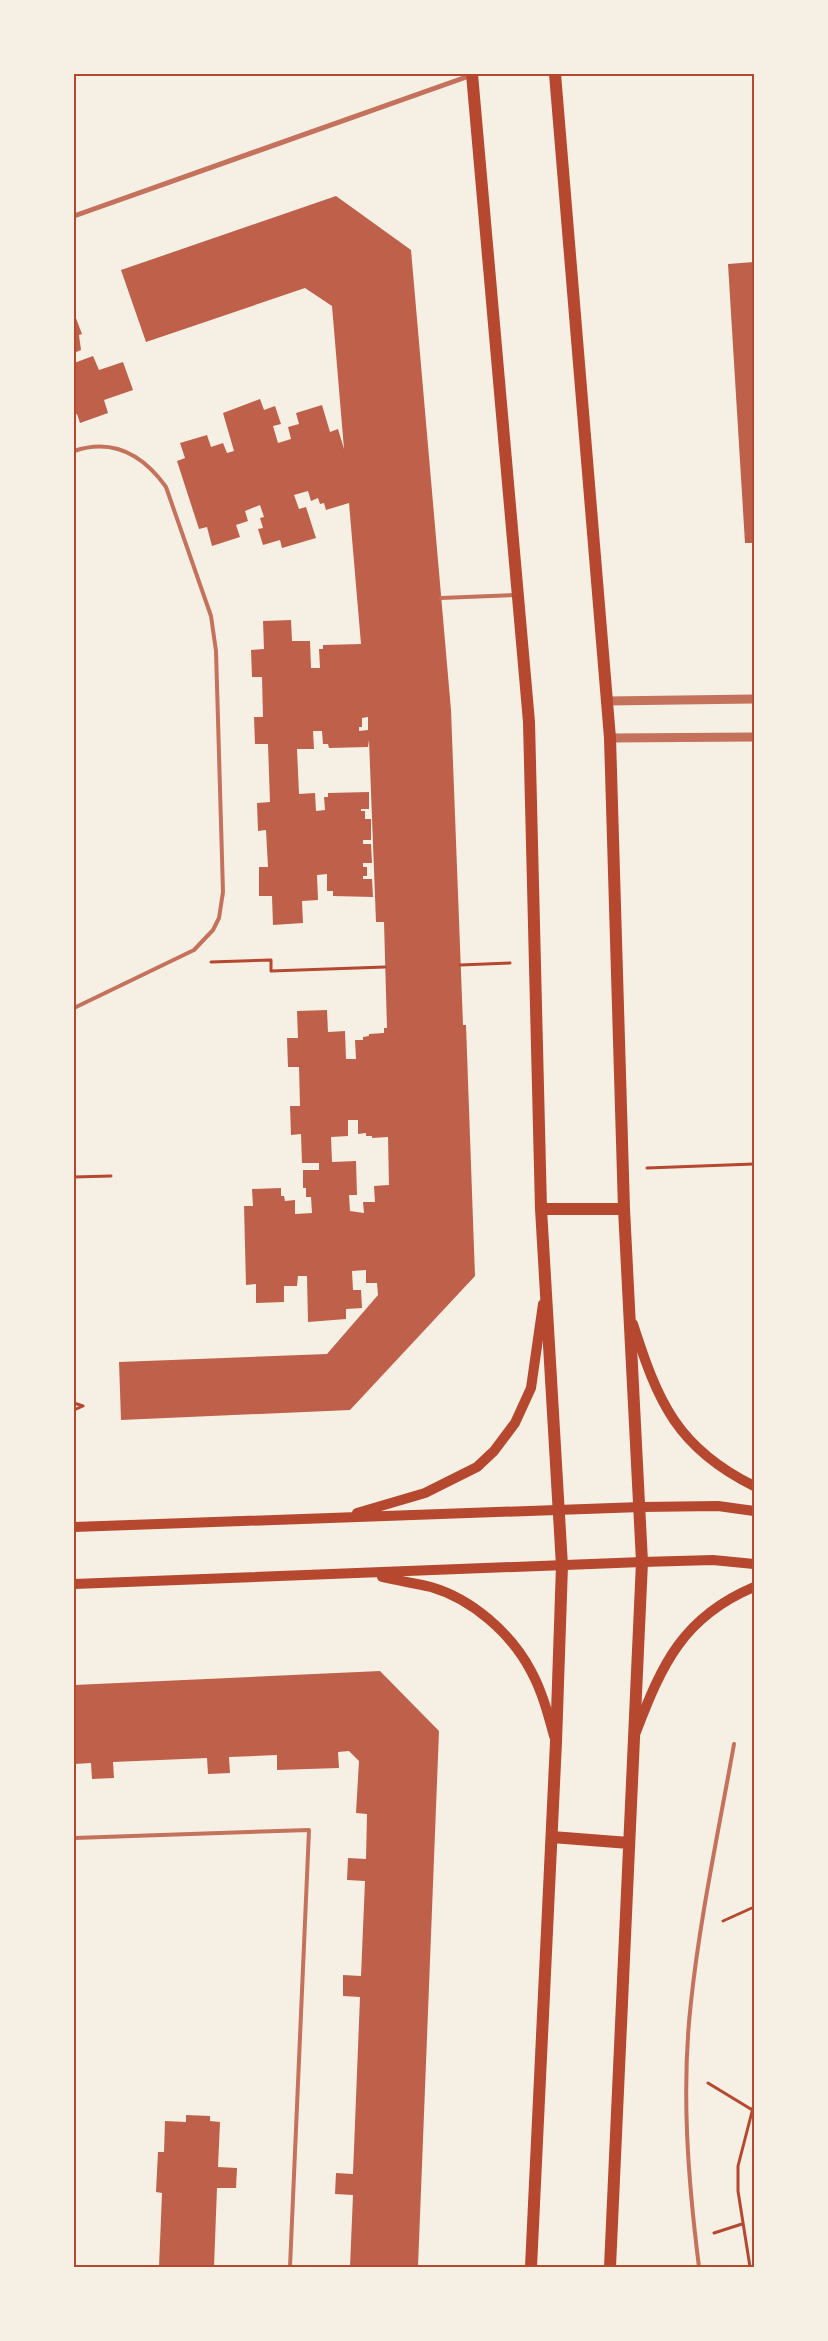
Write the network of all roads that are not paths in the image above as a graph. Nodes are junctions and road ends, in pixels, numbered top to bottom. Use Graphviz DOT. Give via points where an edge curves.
graph roads {
  1 [pos="472,74"];
  2 [pos="555,74"];
  3 [pos="74,216"];
  4 [pos="74,451"];
  5 [pos="518,595"];
  6 [pos="442,598"];
  7 [pos="754,699"];
  8 [pos="607,701"];
  9 [pos="754,737"];
  10 [pos="610,738"];
  11 [pos="74,1008"];
  12 [pos="541,1209"];
  13 [pos="624,1210"];
  14 [pos="545,1292"];
  15 [pos="629,1310"];
  16 [pos="754,1486"];
  17 [pos="641,1507"];
  18 [pos="560,1510"];
  19 [pos="754,1511"];
  20 [pos="342,1518"];
  21 [pos="74,1527"];
  22 [pos="642,1562"];
  23 [pos="754,1564"];
  24 [pos="562,1566"];
  25 [pos="364,1574"];
  26 [pos="74,1584"];
  27 [pos="754,1587"];
  28 [pos="634,1738"];
  29 [pos="556,1742"];
  30 [pos="734,1744"];
  31 [pos="552,1837"];
  32 [pos="74,1838"];
  33 [pos="629,1843"];
  34 [pos="290,2267"];
  35 [pos="531,2267"];
  36 [pos="610,2267"];
  37 [pos="699,2267"];
  1 -- 3 [label="street"];
  1 -- 5 [label="main road"];
  2 -- 8 [label="main road"];
  4 -- 11 [label="lane" via="116,448 132,454 157,474 166,487 211,616 216,651 222,906 216,924 194,950"];
  5 -- 6 [label="lane"];
  5 -- 12 [label="main road" via="529,722"];
  7 -- 8 [label="street"];
  8 -- 10 [label="main road"];
  9 -- 10 [label="street"];
  10 -- 13 [label="main road"];
  12 -- 13 [label="main road"];
  12 -- 14 [label="main road"];
  13 -- 15 [label="main road"];
  14 -- 18 [label="main road"];
  14 -- 20 [label="main road" via="531,1388 515,1423 494,1451 477,1467 425,1493"];
  15 -- 16 [label="main road" via="649,1375 666,1411 688,1440 711,1460"];
  15 -- 17 [label="main road"];
  17 -- 18 [label="main road"];
  17 -- 19 [label="main road" via="718,1506"];
  17 -- 22 [label="main road"];
  18 -- 20 [label="main road"];
  18 -- 24 [label="main road"];
  20 -- 21 [label="main road"];
  22 -- 23 [label="main road" via="713,1560"];
  22 -- 24 [label="main road"];
  22 -- 28 [label="main road"];
  24 -- 25 [label="main road"];
  24 -- 29 [label="main road"];
  25 -- 26 [label="main road"];
  25 -- 29 [label="main road" via="431,1587 473,1607 493,1623 531,1671"];
  27 -- 28 [label="main road" via="714,1609 679,1642 652,1691"];
  28 -- 33 [label="main road"];
  29 -- 31 [label="main road"];
  30 -- 37 [label="lane" via="691,2002 686,2097"];
  31 -- 33 [label="main road"];
  31 -- 35 [label="main road"];
  32 -- 34 [label="lane" via="309,1830"];
  33 -- 36 [label="main road"];
}
